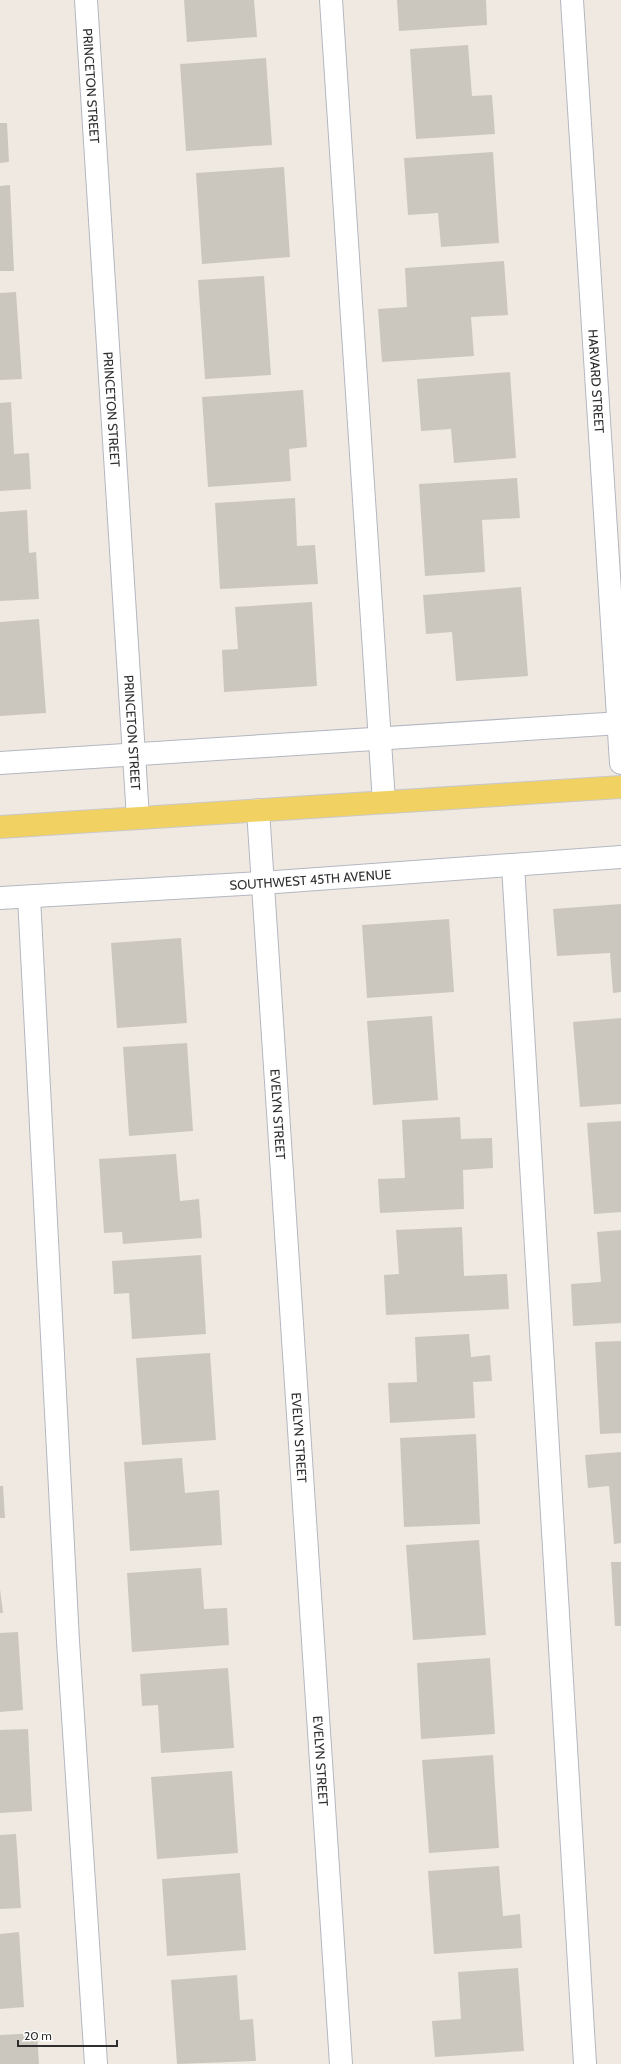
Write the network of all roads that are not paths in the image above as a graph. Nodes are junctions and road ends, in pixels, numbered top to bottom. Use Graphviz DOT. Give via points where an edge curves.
graph roads {
  1 [pos="86,0"];
  2 [pos="331,0"];
  3 [pos="572,0"];
  4 [pos="620,723"];
  5 [pos="380,739"];
  6 [pos="134,755"];
  7 [pos="0,763"];
  8 [pos="621,763"];
  9 [pos="621,787"];
  10 [pos="384,802"];
  11 [pos="258,810"];
  12 [pos="138,818"];
  13 [pos="0,827"];
  14 [pos="621,857"];
  15 [pos="513,865"];
  16 [pos="262,883"];
  17 [pos="29,896"];
  18 [pos="0,898"];
  19 [pos="96,2064"];
  20 [pos="341,2064"];
  21 [pos="585,2064"];
  1 -- 6 [label="street, PRINCETON STREET"];
  2 -- 5 [label="street"];
  3 -- 4 [label="street, HARVARD STREET"];
  4 -- 5 [label="street"];
  4 -- 8 [label="street, HARVARD STREET"];
  5 -- 6 [label="street"];
  5 -- 10 [label="street"];
  6 -- 7 [label="street"];
  6 -- 12 [label="street, PRINCETON STREET"];
  9 -- 10 [label="main road"];
  10 -- 11 [label="main road"];
  11 -- 12 [label="main road"];
  11 -- 16 [label="street, EVELYN STREET"];
  12 -- 13 [label="main road"];
  14 -- 15 [label="street, SOUTHWEST 45TH AVENUE"];
  15 -- 16 [label="street, SOUTHWEST 45TH AVENUE"];
  15 -- 21 [label="street"];
  16 -- 17 [label="street, SOUTHWEST 45TH AVENUE"];
  16 -- 20 [label="street, EVELYN STREET"];
  17 -- 18 [label="street, SOUTHWEST 45TH AVENUE"];
  17 -- 19 [label="street" via="68,1641"];
}
